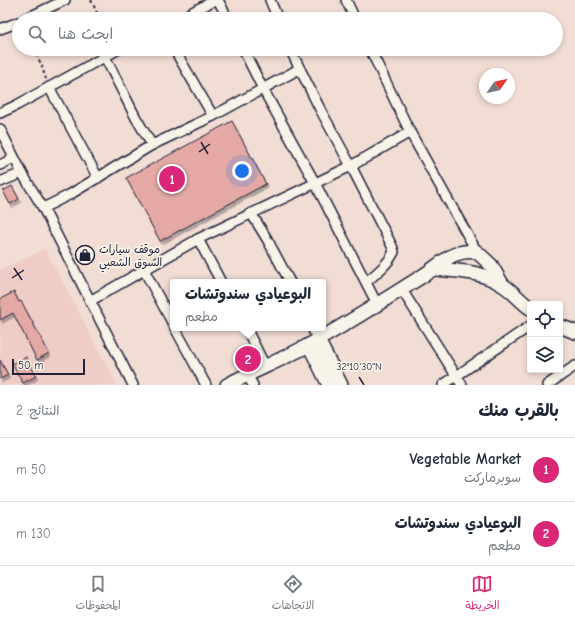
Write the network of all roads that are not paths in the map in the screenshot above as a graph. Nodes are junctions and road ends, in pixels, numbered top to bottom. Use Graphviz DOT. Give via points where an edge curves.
graph roads {
  1 [pos="65,0"];
  2 [pos="215,0"];
  3 [pos="218,0"];
  4 [pos="270,0"];
  5 [pos="346,0"];
  6 [pos="40,12"];
  7 [pos="192,12"];
  8 [pos="224,12"];
  9 [pos="275,12"];
  10 [pos="352,12"];
  11 [pos="12,25"];
  12 [pos="0,29"];
  13 [pos="105,56"];
  14 [pos="178,56"];
  15 [pos="246,56"];
  16 [pos="293,56"];
  17 [pos="373,56"];
  18 [pos="299,69"];
  19 [pos="50,87"];
  20 [pos="263,89"];
  21 [pos="0,113"];
  22 [pos="213,116"];
  23 [pos="0,129"];
  24 [pos="410,132"];
  25 [pos="152,145"];
  26 [pos="14,158"];
  27 [pos="0,165"];
  28 [pos="352,166"];
  29 [pos="22,173"];
  30 [pos="98,178"];
  31 [pos="0,182"];
  32 [pos="315,183"];
  33 [pos="43,208"];
  34 [pos="251,213"];
  35 [pos="198,239"];
  36 [pos="477,252"];
  37 [pos="434,269"];
  38 [pos="144,270"];
  39 [pos="219,279"];
  40 [pos="288,279"];
  41 [pos="366,282"];
  42 [pos="502,284"];
  43 [pos="402,290"];
  44 [pos="90,301"];
  45 [pos="377,304"];
  46 [pos="527,305"];
  47 [pos="170,318"];
  48 [pos="563,327"];
  49 [pos="527,328"];
  50 [pos="177,331"];
  51 [pos="248,331"];
  52 [pos="575,332"];
  53 [pos="313,338"];
  54 [pos="266,366"];
  55 [pos="575,366"];
  56 [pos="456,377"];
  57 [pos="250,380"];
  58 [pos="133,385"];
  59 [pos="206,385"];
  60 [pos="227,385"];
  61 [pos="329,385"];
  62 [pos="341,385"];
  63 [pos="443,385"];
  64 [pos="462,385"];
  65 [pos="547,385"];
  1 -- 6 [label="street"];
  2 -- 7 [label="street"];
  3 -- 8 [label="street"];
  4 -- 9 [label="street"];
  5 -- 10 [label="street"];
  11 -- 12 [label="street"];
  13 -- 19 [label="street"];
  13 -- 25 [label="street"];
  14 -- 22 [label="street"];
  15 -- 20 [label="street"];
  16 -- 18 [label="street"];
  17 -- 24 [label="street"];
  18 -- 20 [label="street"];
  18 -- 28 [label="street"];
  19 -- 21 [label="street"];
  19 -- 30 [label="street"];
  20 -- 22 [label="street"];
  20 -- 32 [label="street"];
  22 -- 25 [label="street"];
  23 -- 26 [label="street"];
  24 -- 28 [label="street"];
  24 -- 36 [label="street"];
  25 -- 30 [label="street"];
  26 -- 27 [label="street"];
  26 -- 29 [label="street"];
  28 -- 32 [label="street"];
  28 -- 41 [label="street" via="394,252 383,267"];
  29 -- 31 [label="street"];
  29 -- 33 [label="street"];
  30 -- 33 [label="street"];
  32 -- 34 [label="street"];
  32 -- 41 [label="street"];
  33 -- 44 [label="street"];
  34 -- 35 [label="street"];
  34 -- 40 [label="street"];
  35 -- 38 [label="street"];
  35 -- 39 [label="street"];
  36 -- 37 [label="main road" via="454,254"];
  36 -- 42 [label="main road" via="491,265"];
  37 -- 42 [label="main road" via="477,273"];
  37 -- 43 [label="main road"];
  38 -- 44 [label="street"];
  38 -- 47 [label="street"];
  41 -- 45 [label="street"];
  42 -- 46 [label="main road"];
  43 -- 45 [label="main road"];
  43 -- 56 [label="street"];
  44 -- 58 [label="street"];
  45 -- 53 [label="main road"];
  48 -- 52 [label="main road"];
  49 -- 56 [label="street"];
  50 -- 59 [label="street"];
  51 -- 54 [label="street"];
  53 -- 54 [label="main road"];
  53 -- 61 [label="main road"];
  53 -- 62 [label="main road"];
  54 -- 57 [label="main road"];
  55 -- 65 [label="street"];
  56 -- 63 [label="street"];
  56 -- 64 [label="street"];
  57 -- 60 [label="main road"];
}
